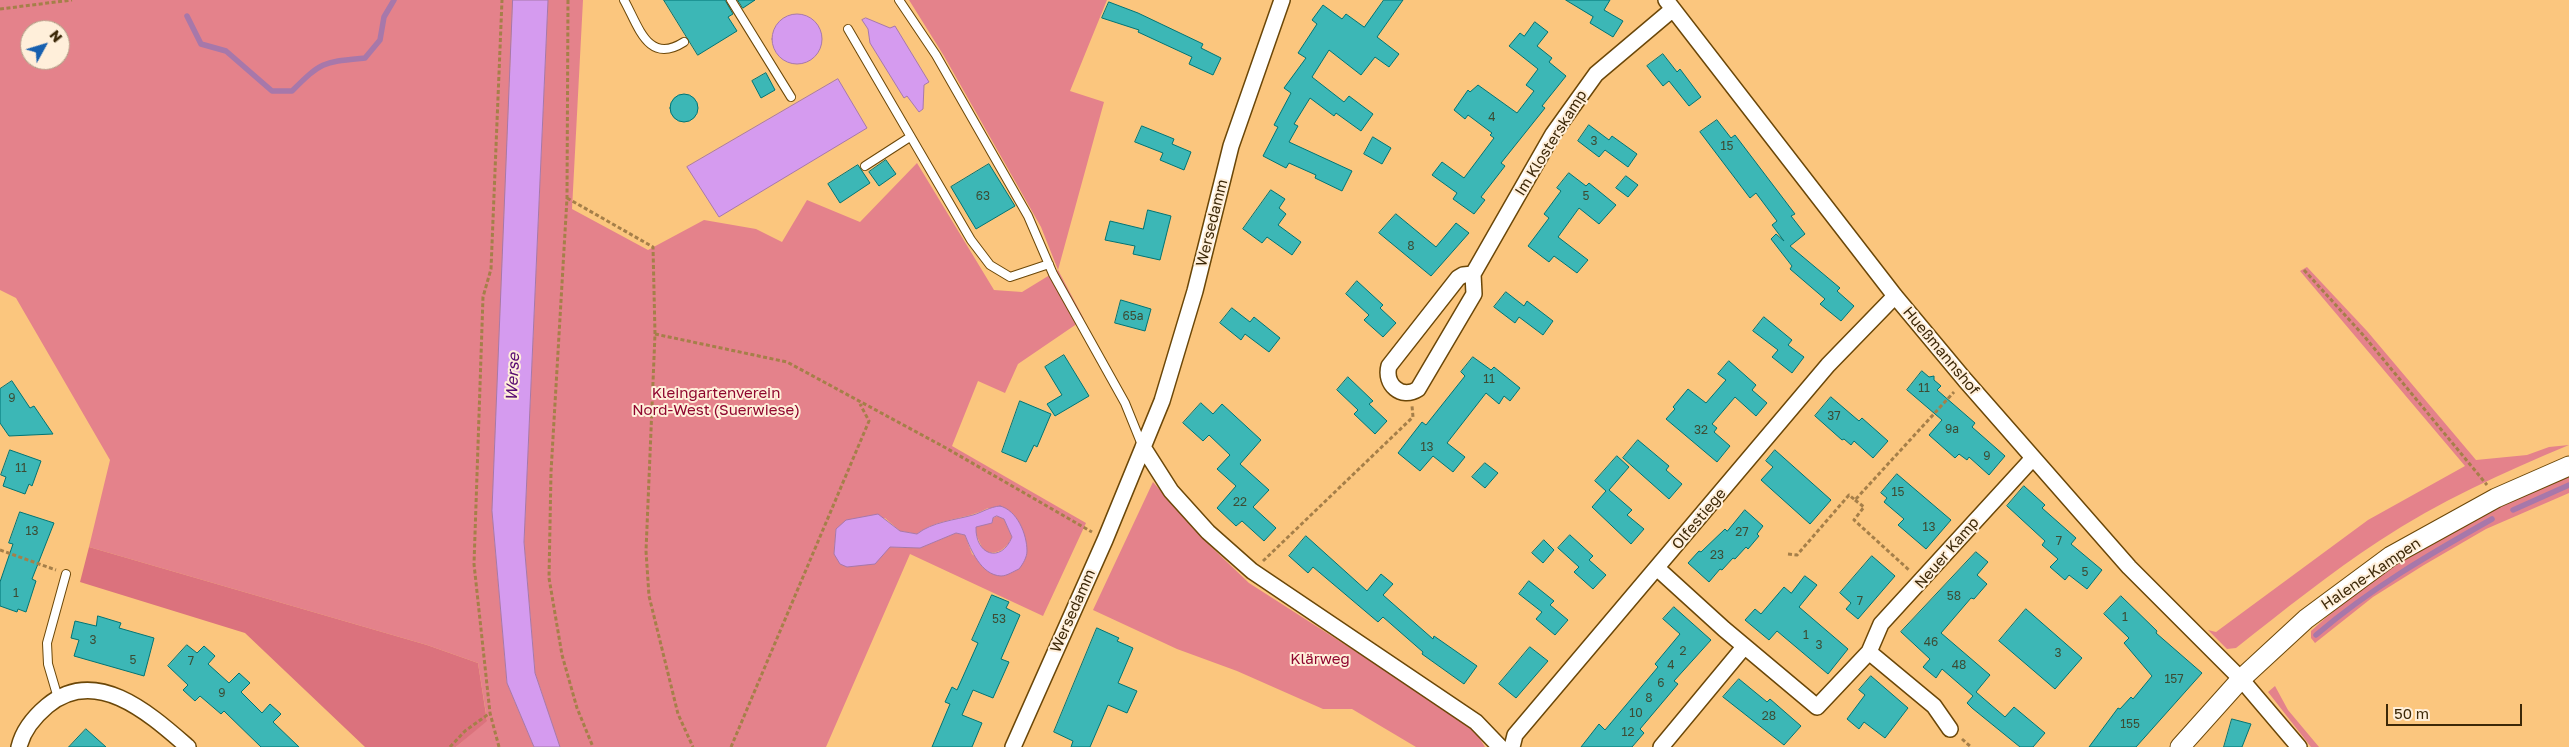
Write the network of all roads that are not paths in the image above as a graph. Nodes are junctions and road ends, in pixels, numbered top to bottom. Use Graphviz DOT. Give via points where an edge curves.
graph roads {
  1 [pos="624,0"];
  2 [pos="731,0"];
  3 [pos="899,0"];
  4 [pos="1282,0"];
  5 [pos="1670,4"];
  6 [pos="848,29"];
  7 [pos="684,42"];
  8 [pos="791,97"];
  9 [pos="910,137"];
  10 [pos="865,166"];
  11 [pos="1049,264"];
  12 [pos="1473,274"];
  13 [pos="1895,296"];
  14 [pos="1143,447"];
  15 [pos="2033,458"];
  16 [pos="2569,466"];
  17 [pos="1658,569"];
  18 [pos="66,574"];
  19 [pos="1744,647"];
  20 [pos="1869,652"];
  21 [pos="2241,679"];
  22 [pos="58,698"];
  23 [pos="1950,729"];
  24 [pos="19,747"];
  25 [pos="188,747"];
  26 [pos="1013,747"];
  27 [pos="1500,747"];
  28 [pos="1512,747"];
  29 [pos="1661,747"];
  30 [pos="2180,747"];
  31 [pos="2299,747"];
  1 -- 7 [label="lane" via="649,44 663,51"];
  2 -- 8 [label="lane"];
  3 -- 11 [label="lane" via="984,136 1028,216"];
  4 -- 14 [label="street, Wersedamm" via="1231,146 1190,309 1162,401"];
  5 -- 12 [label="street, Im Klosterskamp" via="1596,74 1553,134"];
  5 -- 13 [label="street, Hueßmannshof"];
  6 -- 9 [label="lane"];
  9 -- 10 [label="lane"];
  9 -- 11 [label="lane" via="971,240 990,265 1010,277"];
  11 -- 14 [label="lane" via="1125,403"];
  12 -- 12 [label="street, Im Klosterskamp" via="1458,278 1389,366 1386,375 1389,383 1402,393 1411,393 1418,388 1474,294"];
  13 -- 15 [label="street, Hueßmannshof"];
  13 -- 17 [label="street, Olfestiege" via="1828,365"];
  14 -- 26 [label="street, Wersedamm"];
  14 -- 27 [label="street" via="1183,505 1252,571 1476,722"];
  15 -- 20 [label="street, Neuer Kamp" via="1881,624"];
  15 -- 21 [label="street, Hueßmannshof" via="2129,567"];
  16 -- 21 [label="street, Halene-Kampen" via="2496,498 2391,556 2306,619"];
  17 -- 19 [label="street, Neuer Kamp"];
  17 -- 28 [label="street, Olfestiege" via="1516,736"];
  18 -- 22 [label="lane" via="46,643 48,664"];
  19 -- 20 [label="street, Neuer Kamp" via="1817,708"];
  19 -- 29 [label="street"];
  20 -- 23 [label="street" via="1934,706"];
  21 -- 30 [label="street, Halene-Kampen"];
  21 -- 31 [label="street, Hueßmannshof"];
  22 -- 24 [label="street" via="34,717"];
  22 -- 25 [label="street" via="78,690 101,691 131,703"];
}
